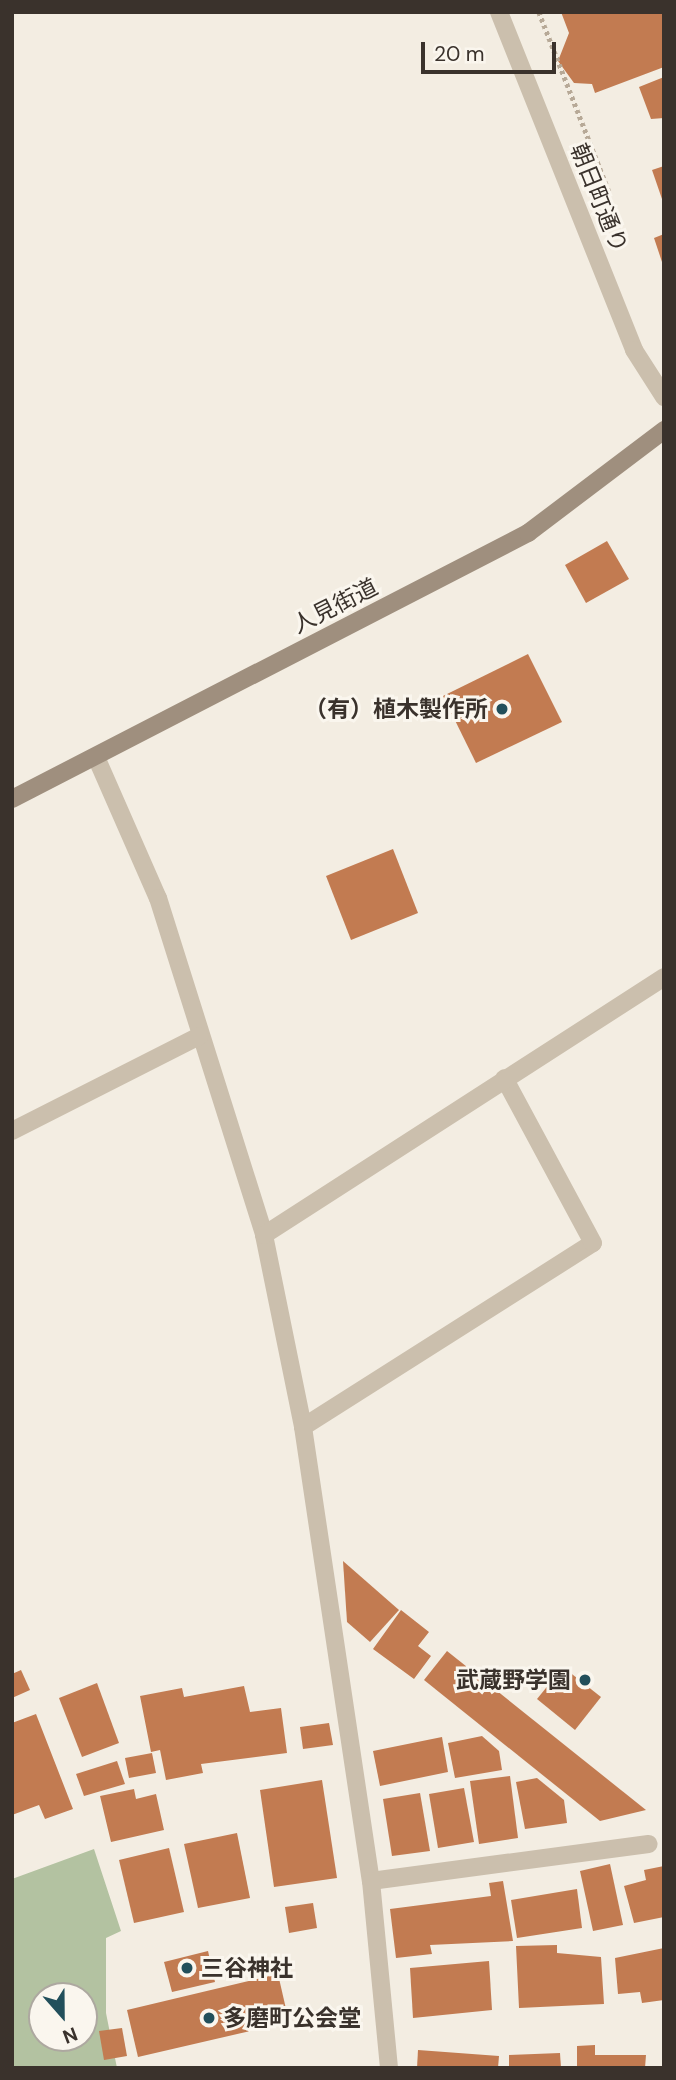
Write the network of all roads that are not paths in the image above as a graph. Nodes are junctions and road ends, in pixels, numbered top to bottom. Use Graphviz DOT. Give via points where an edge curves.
graph roads {
  1 [pos="499,12"];
  2 [pos="664,397"];
  3 [pos="664,430"];
  4 [pos="96,757"];
  5 [pos="12,799"];
  6 [pos="664,977"];
  7 [pos="199,1036"];
  8 [pos="504,1078"];
  9 [pos="12,1131"];
  10 [pos="264,1235"];
  11 [pos="303,1427"];
  12 [pos="649,1844"];
  13 [pos="370,1881"];
  14 [pos="389,2068"];
  1 -- 2 [label="street, 朝日町通り" via="634,350"];
  3 -- 4 [label="main road, 人見街道" via="528,533"];
  4 -- 5 [label="main road, 人見街道"];
  4 -- 7 [label="street" via="158,898"];
  6 -- 8 [label="street"];
  7 -- 9 [label="street"];
  7 -- 10 [label="street"];
  8 -- 10 [label="street"];
  8 -- 11 [label="street" via="593,1243"];
  10 -- 11 [label="street"];
  11 -- 13 [label="street"];
  12 -- 13 [label="street"];
  13 -- 14 [label="street"];
}
